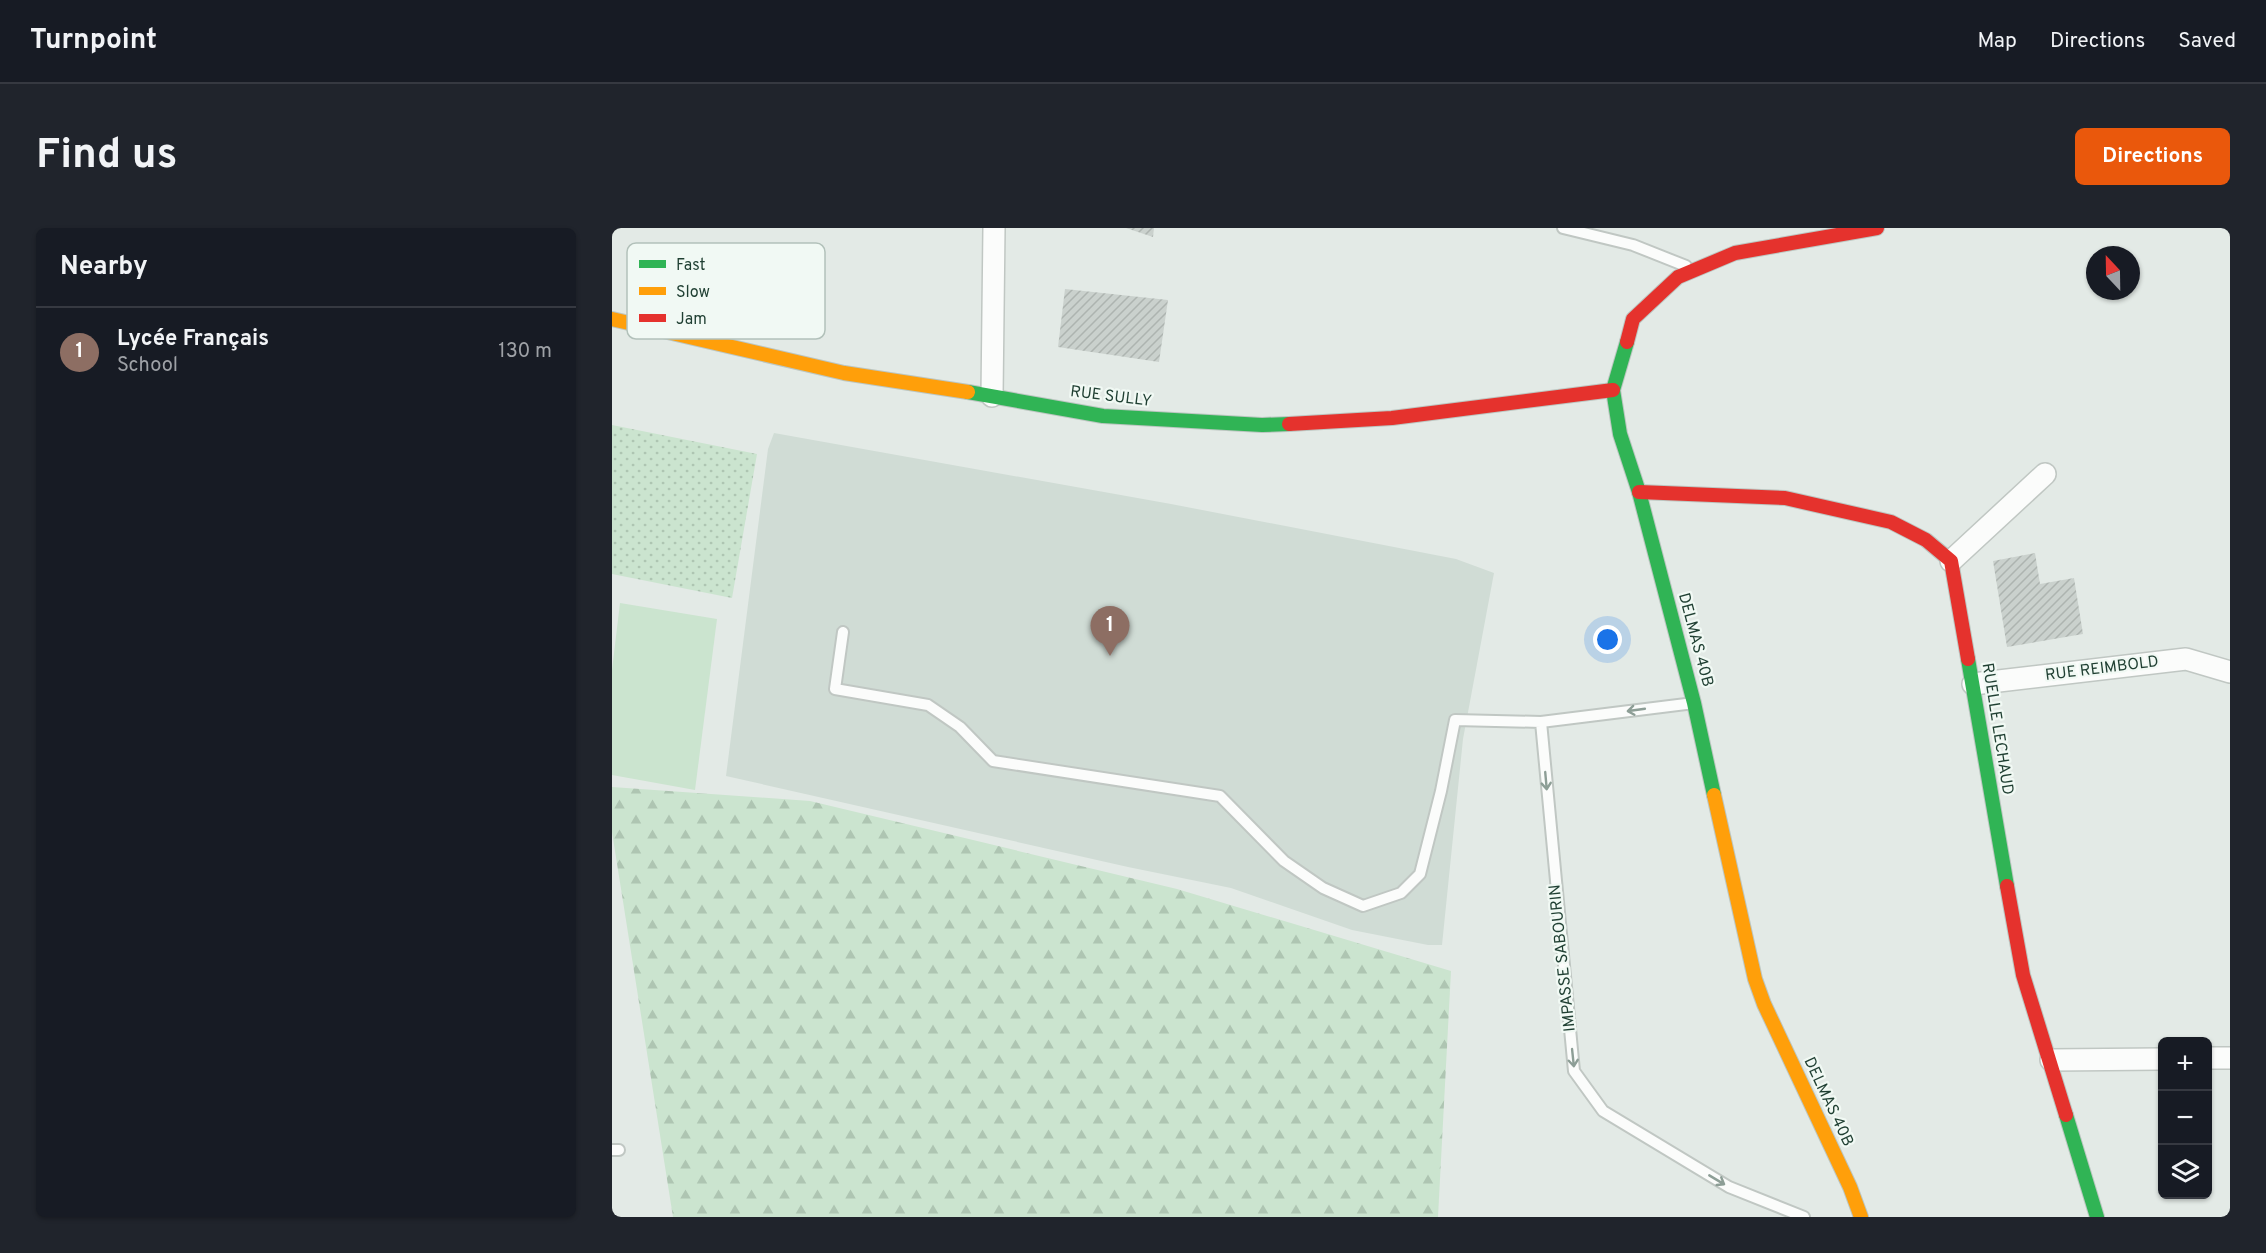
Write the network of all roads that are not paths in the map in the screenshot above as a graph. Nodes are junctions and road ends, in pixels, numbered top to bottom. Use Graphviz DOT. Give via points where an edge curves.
graph roads {
  1 [pos="994,228"];
  2 [pos="1563,228"];
  3 [pos="1877,228"];
  4 [pos="1695,270"];
  5 [pos="612,319"];
  6 [pos="627,322"];
  7 [pos="698,339"];
  8 [pos="1613,390"];
  9 [pos="992,396"];
  10 [pos="2045,474"];
  11 [pos="1639,492"];
  12 [pos="1951,561"];
  13 [pos="843,632"];
  14 [pos="2230,672"];
  15 [pos="1973,684"];
  16 [pos="1694,703"];
  17 [pos="1541,723"];
  18 [pos="2212,1058"];
  19 [pos="2230,1058"];
  20 [pos="2158,1059"];
  21 [pos="2051,1060"];
  22 [pos="1804,1217"];
  23 [pos="1861,1217"];
  24 [pos="2097,1217"];
  1 -- 9 [label="street"];
  2 -- 4 [label="lane" via="1633,245"];
  3 -- 4 [label="street, DELMAS 40B" via="1735,253"];
  4 -- 8 [label="street, DELMAS 40B" via="1677,277 1633,318"];
  5 -- 6 [label="street, RUE SULLY"];
  7 -- 9 [label="street, RUE SULLY" via="844,373"];
  8 -- 9 [label="street, RUE SULLY" via="1392,418 1262,425 1103,416"];
  8 -- 11 [label="street, DELMAS 40B" via="1620,434"];
  10 -- 12 [label="street"];
  11 -- 12 [label="street" via="1785,498 1891,522 1926,540"];
  11 -- 16 [label="street, DELMAS 40B"];
  12 -- 15 [label="street, RUELLE LECHAUD"];
  13 -- 17 [label="lane" via="835,689 928,705 960,726 993,761 1220,796 1284,861 1323,888 1363,906 1401,893 1420,874 1455,720"];
  14 -- 15 [label="street, RUE REIMBOLD" via="2186,659"];
  15 -- 21 [label="street, RUELLE LECHAUD" via="2023,975"];
  16 -- 17 [label="lane, one-way"];
  16 -- 23 [label="street, DELMAS 40B" via="1755,979"];
  17 -- 22 [label="lane, IMPASSE SABOURIN, one-way" via="1574,1071 1604,1111 1729,1187"];
  18 -- 19 [label="street"];
  20 -- 21 [label="street"];
  21 -- 24 [label="street, RUELLE LECHAUD"];
}
